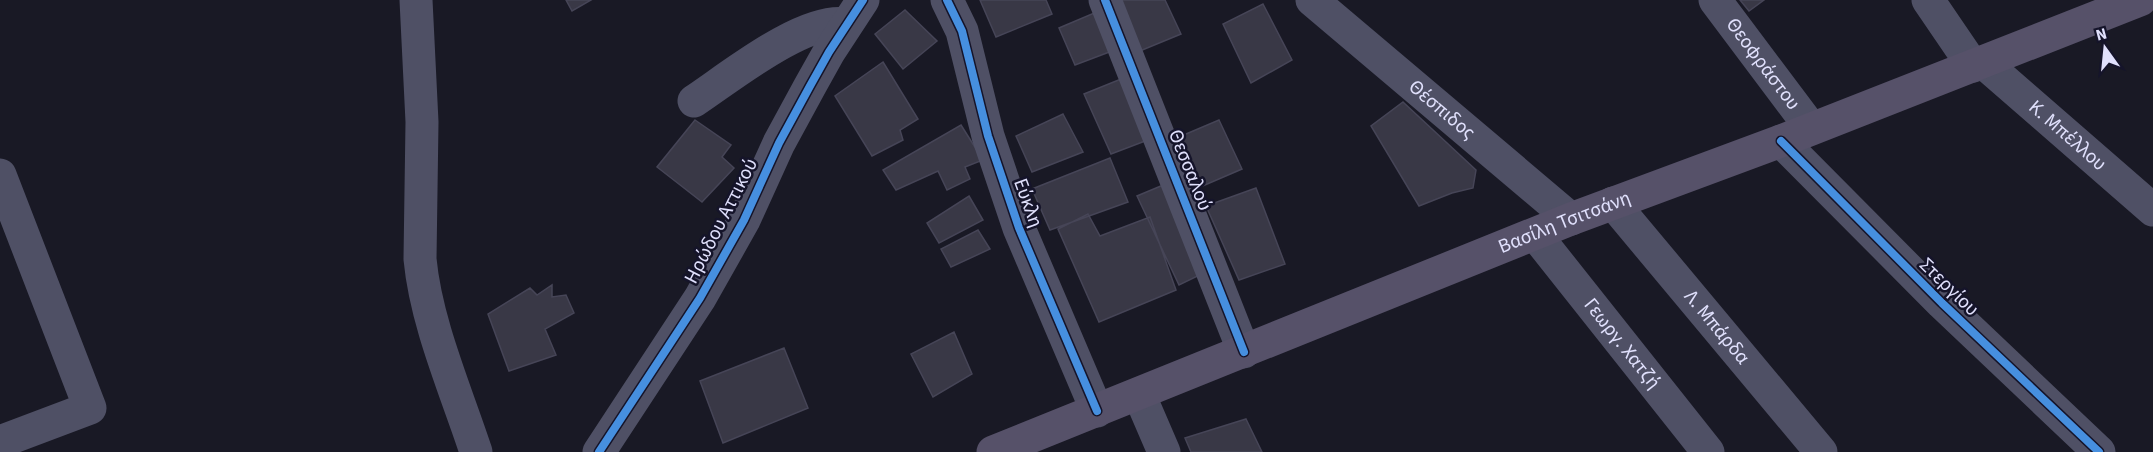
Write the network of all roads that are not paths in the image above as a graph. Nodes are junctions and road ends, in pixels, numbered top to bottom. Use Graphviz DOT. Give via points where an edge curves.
graph roads {
  1 [pos="416,0"];
  2 [pos="947,0"];
  3 [pos="1105,0"];
  4 [pos="1715,0"];
  5 [pos="1928,0"];
  6 [pos="2140,0"];
  7 [pos="1319,2"];
  8 [pos="855,12"];
  9 [pos="1978,64"];
  10 [pos="694,101"];
  11 [pos="1811,128"];
  12 [pos="1781,141"];
  13 [pos="0,175"];
  14 [pos="1613,203"];
  15 [pos="2153,210"];
  16 [pos="1571,219"];
  17 [pos="1534,234"];
  18 [pos="1244,352"];
  19 [pos="1139,394"];
  20 [pos="1098,411"];
  21 [pos="0,442"];
  22 [pos="476,452"];
  23 [pos="599,452"];
  24 [pos="993,452"];
  25 [pos="1164,452"];
  26 [pos="1708,452"];
  27 [pos="1821,452"];
  28 [pos="2099,452"];
  1 -- 22 [label="street" via="423,122 422,281"];
  2 -- 20 [label="street, Εύκλη" via="962,31 988,136 1013,210"];
  3 -- 18 [label="street, Θεσσαλού"];
  4 -- 11 [label="street, Θεοφράστου"];
  5 -- 9 [label="street, Κ. Μπέλλου"];
  6 -- 9 [label="main road, Βασίλη Τσιτσάνη"];
  7 -- 16 [label="street, Θέσπιδος"];
  8 -- 10 [label="street" via="841,23 795,36"];
  8 -- 23 [label="street, Ηρώδου Αττικού" via="784,134 744,220 700,298"];
  9 -- 11 [label="main road, Βασίλη Τσιτσάνη"];
  9 -- 15 [label="street, Κ. Μπέλλου"];
  11 -- 12 [label="main road, Βασίλη Τσιτσάνη"];
  12 -- 14 [label="main road, Βασίλη Τσιτσάνη"];
  12 -- 28 [label="street, Στεργίου" via="1942,303"];
  13 -- 21 [label="street" via="90,408"];
  14 -- 16 [label="main road, Βασίλη Τσιτσάνη"];
  14 -- 27 [label="street, Λ. Μπάρδα"];
  16 -- 17 [label="main road, Βασίλη Τσιτσάνη"];
  17 -- 18 [label="main road, Βασίλη Τσιτσάνη"];
  17 -- 26 [label="street, Γεωργ. Χατζή"];
  18 -- 19 [label="main road, Βασίλη Τσιτσάνη"];
  19 -- 20 [label="main road, Βασίλη Τσιτσάνη"];
  19 -- 25 [label="street"];
  20 -- 24 [label="main road, Βασίλη Τσιτσάνη"];
}
